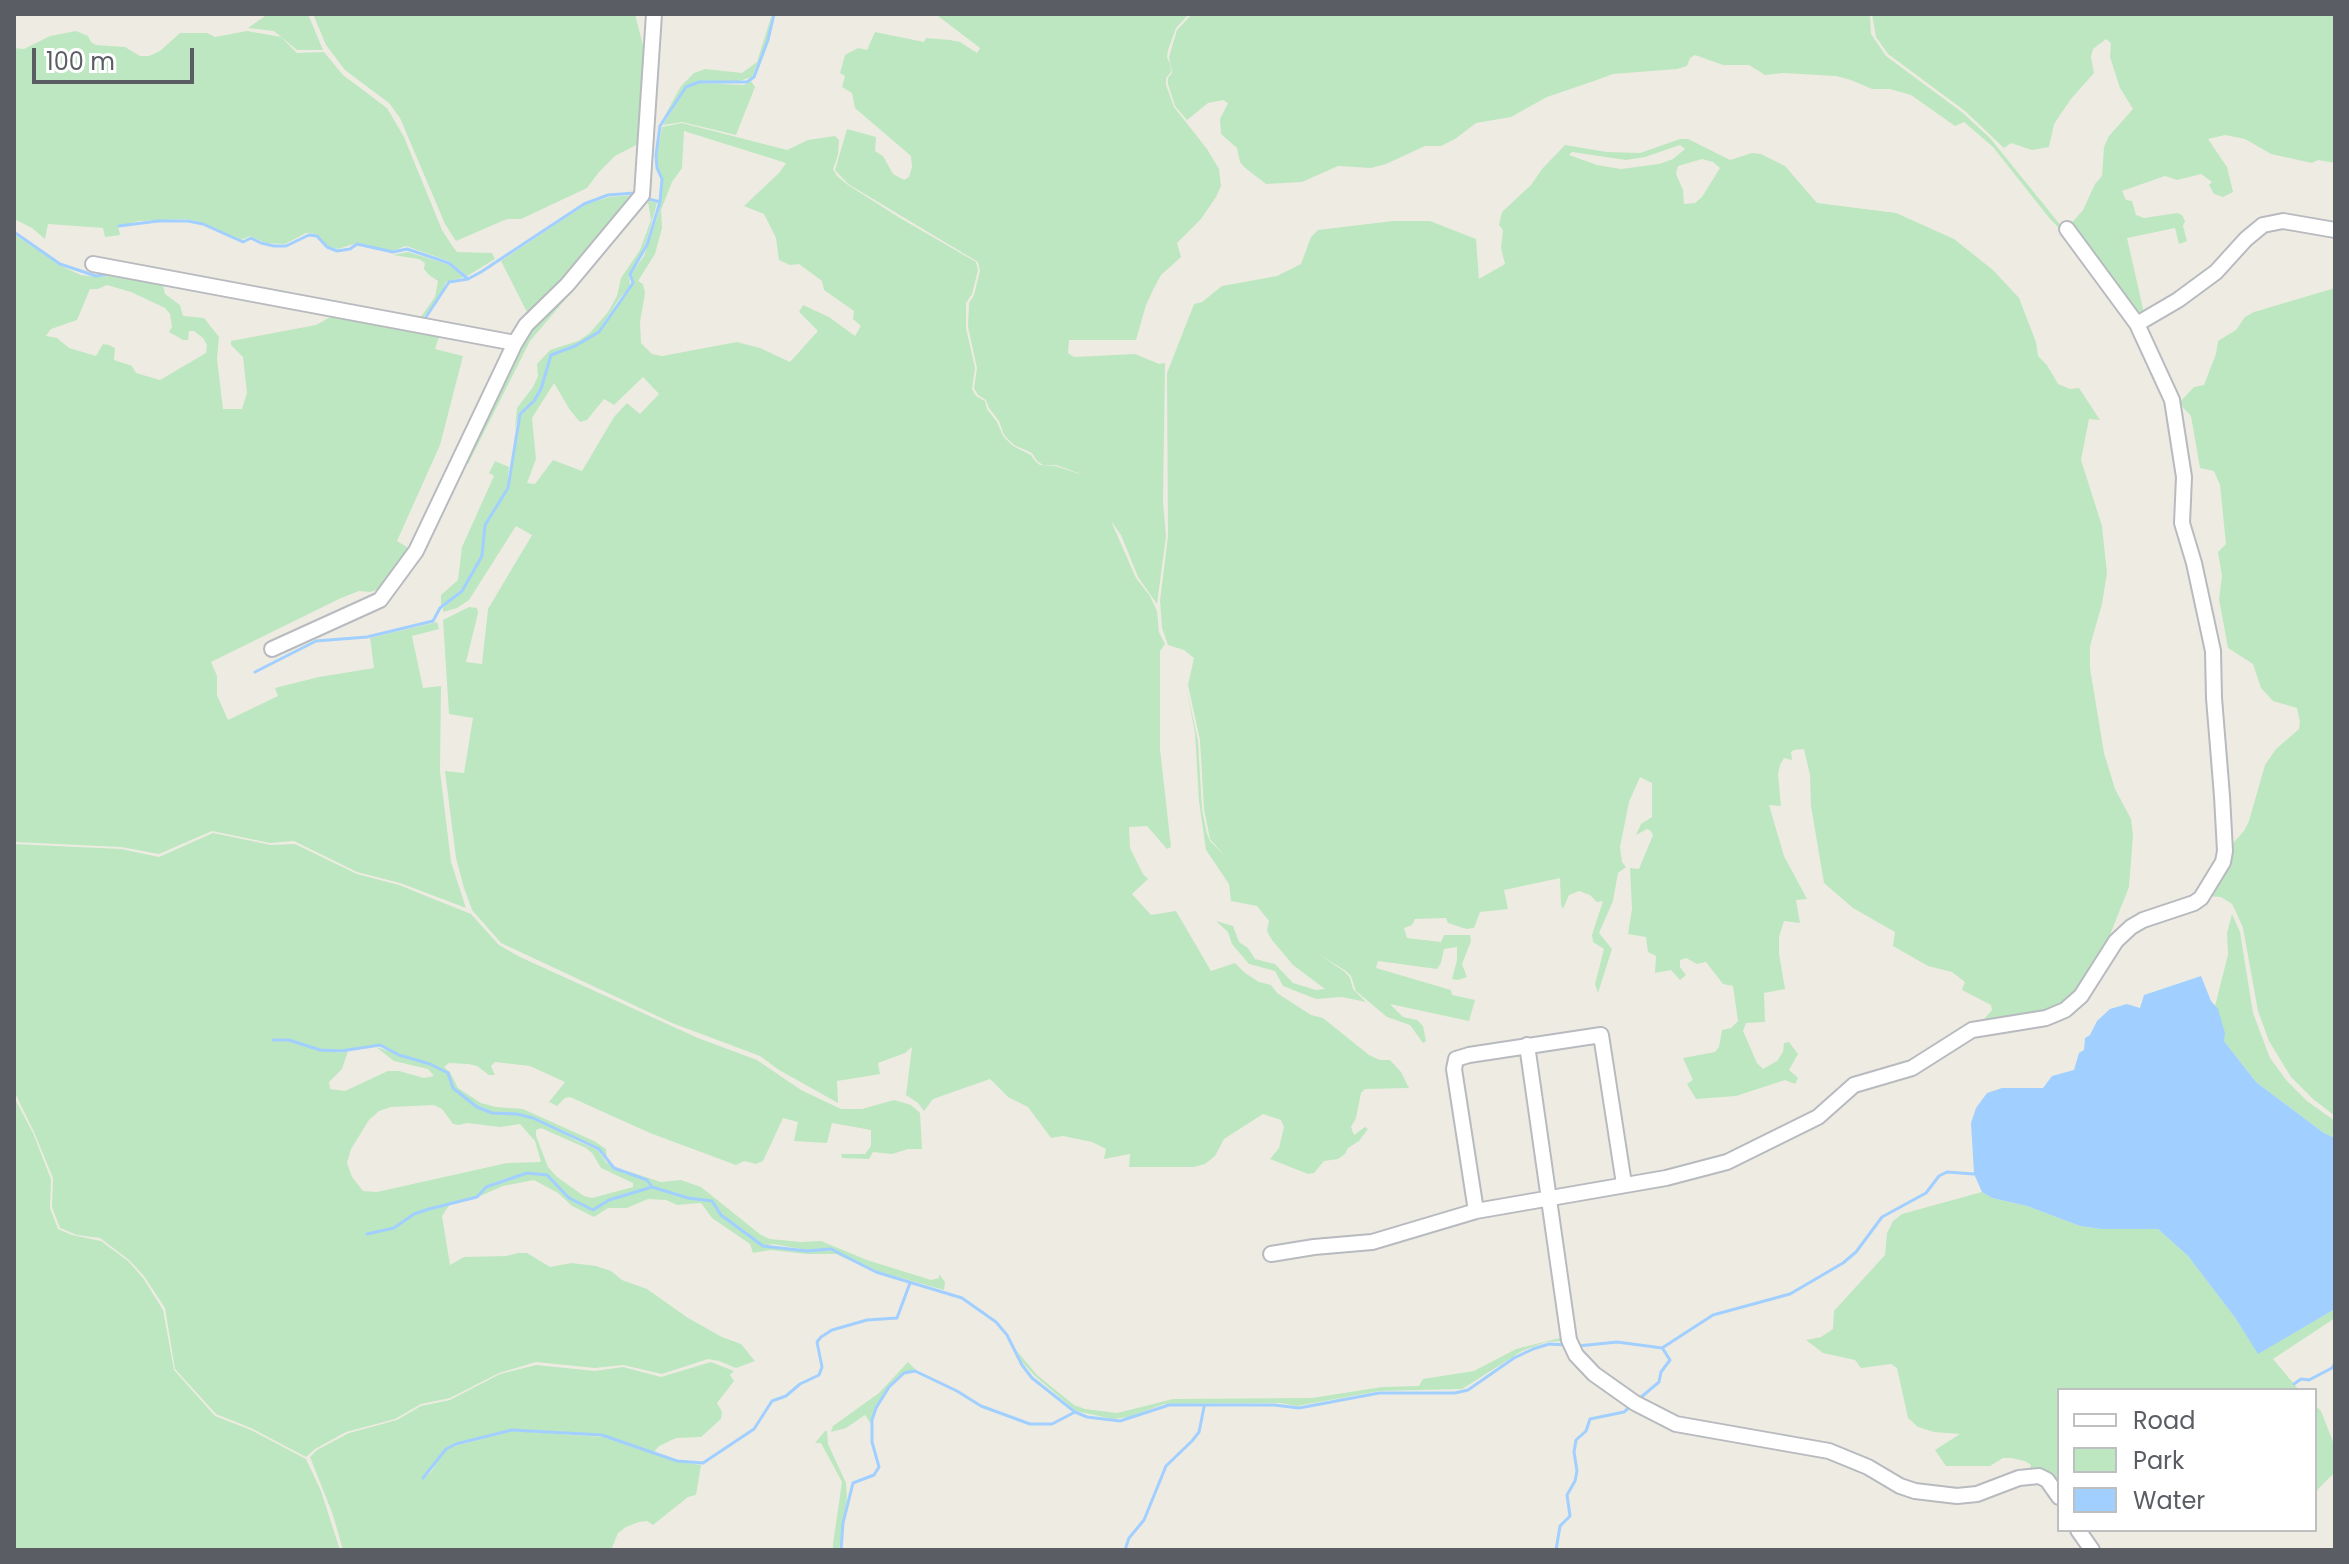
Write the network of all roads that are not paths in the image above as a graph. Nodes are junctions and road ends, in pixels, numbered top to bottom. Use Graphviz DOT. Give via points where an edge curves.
graph roads {
  1 [pos="654,14"];
  2 [pos="2067,229"];
  3 [pos="2335,230"];
  4 [pos="93,264"];
  5 [pos="2137,324"];
  6 [pos="515,343"];
  7 [pos="272,649"];
  8 [pos="1527,1045"];
  9 [pos="1624,1184"];
  10 [pos="1548,1197"];
  11 [pos="1476,1211"];
  12 [pos="1271,1254"];
  13 [pos="2057,1494"];
  14 [pos="2079,1532"];
  15 [pos="2092,1550"];
  1 -- 6 [label="street" via="642,195"];
  2 -- 5 [label="street"];
  3 -- 5 [label="street" via="2283,221 2263,225 2216,272"];
  4 -- 6 [label="street"];
  5 -- 9 [label="street" via="2172,400 2184,477 2182,523 2213,651 2225,851 2218,873 2194,903 2131,927 2081,996 2057,1014 1972,1030 1912,1068 1854,1085 1818,1117 1727,1162"];
  6 -- 7 [label="street" via="416,551 380,600"];
  8 -- 9 [label="street" via="1601,1035"];
  8 -- 10 [label="street"];
  8 -- 11 [label="street" via="1456,1059"];
  9 -- 10 [label="street"];
  10 -- 11 [label="street"];
  10 -- 13 [label="street" via="1572,1347 1594,1374 1646,1409 1676,1424 1829,1451 1915,1491 1977,1494 2039,1476"];
  11 -- 12 [label="street" via="1372,1242"];
  14 -- 15 [label="street"];
}
